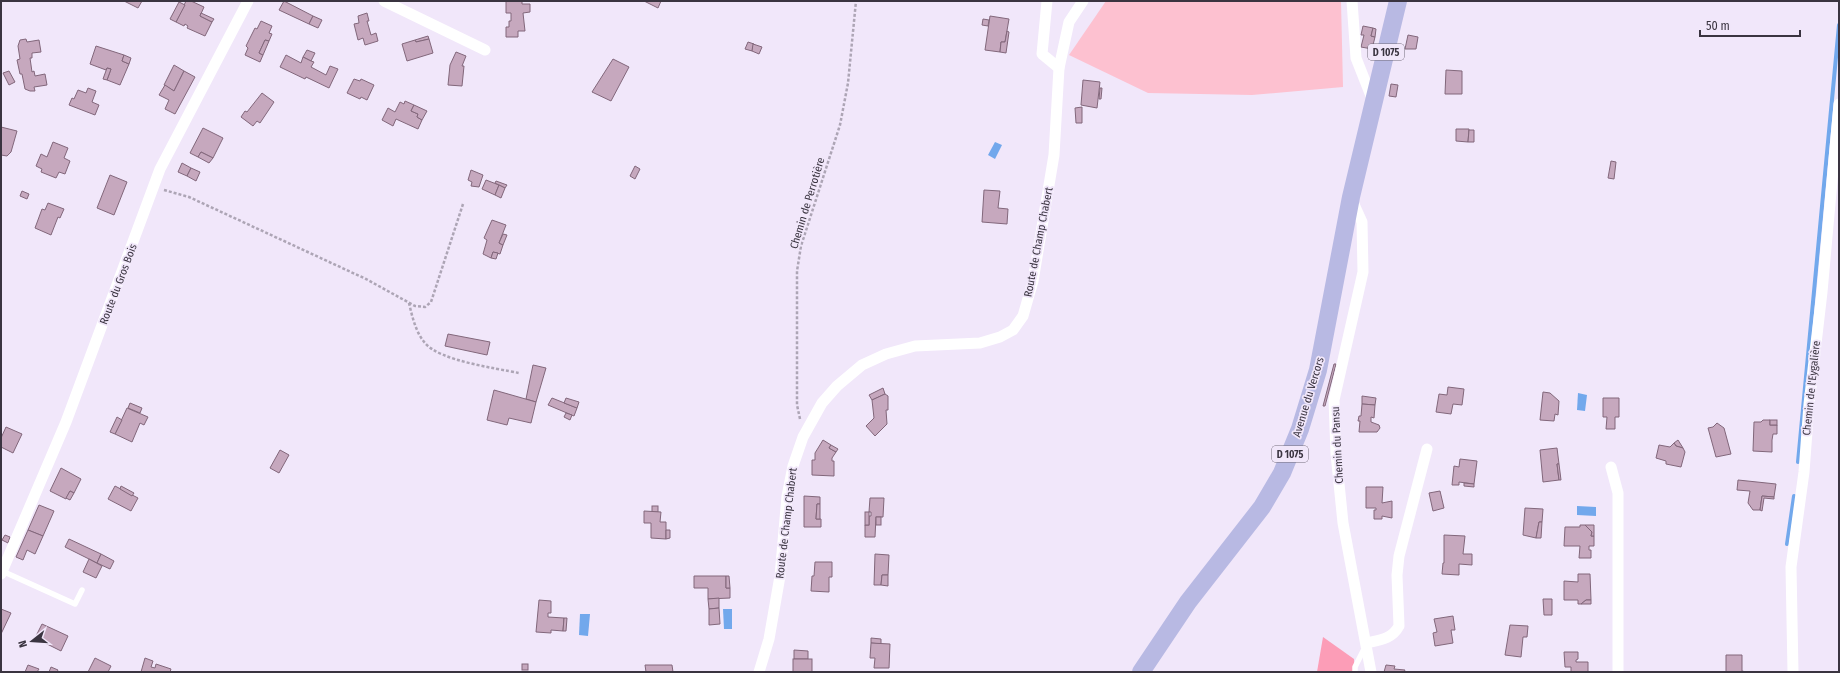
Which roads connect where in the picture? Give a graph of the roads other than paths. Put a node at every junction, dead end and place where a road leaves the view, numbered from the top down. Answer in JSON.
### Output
{"nodes":[{"id":1,"x":248,"y":1,"type":"edge"},
{"id":2,"x":384,"y":1,"type":"edge"},
{"id":3,"x":1047,"y":1,"type":"edge"},
{"id":4,"x":1083,"y":1,"type":"edge"},
{"id":5,"x":1352,"y":1,"type":"edge"},
{"id":6,"x":1398,"y":1,"type":"edge"},
{"id":7,"x":485,"y":50,"type":"dead end"},
{"id":8,"x":1059,"y":68,"type":"junction"},
{"id":9,"x":1374,"y":104,"type":"junction"},
{"id":10,"x":1839,"y":104,"type":"edge"},
{"id":11,"x":1351,"y":197,"type":"junction"},
{"id":12,"x":1427,"y":449,"type":"dead end"},
{"id":13,"x":1611,"y":467,"type":"dead end"},
{"id":14,"x":2,"y":572,"type":"edge"},
{"id":15,"x":82,"y":590,"type":"dead end"},
{"id":16,"x":1367,"y":643,"type":"junction"},
{"id":17,"x":758,"y":672,"type":"edge"},
{"id":18,"x":1140,"y":672,"type":"edge"},
{"id":19,"x":1355,"y":672,"type":"edge"},
{"id":20,"x":1371,"y":672,"type":"edge"},
{"id":21,"x":1618,"y":672,"type":"edge"},
{"id":22,"x":1793,"y":672,"type":"edge"}],
"edges":[{"from":1,"to":14,"type":"street","name":"Route du Gros Bois"},
{"from":2,"to":7,"type":"street"},
{"from":3,"to":8,"type":"street"},
{"from":4,"to":8,"type":"street","name":"Route de Champ Chabert"},
{"from":5,"to":9,"type":"street"},
{"from":6,"to":9,"type":"main road","number":"D 1075"},
{"from":8,"to":17,"type":"street","name":"Route de Champ Chabert"},
{"from":9,"to":11,"type":"main road","name":"Avenue du Vercors","number":"D 1075"},
{"from":10,"to":22,"type":"street","name":"Chemin de l'Eygalière"},
{"from":11,"to":16,"type":"street","name":"Chemin du Pansu"},
{"from":11,"to":18,"type":"main road","name":"Avenue du Vercors","number":"D 1075"},
{"from":12,"to":16,"type":"street"},
{"from":13,"to":21,"type":"street"},
{"from":14,"to":15,"type":"lane"},
{"from":16,"to":19,"type":"lane"},
{"from":16,"to":20,"type":"street","name":"Chemin du Pansu"}]}
